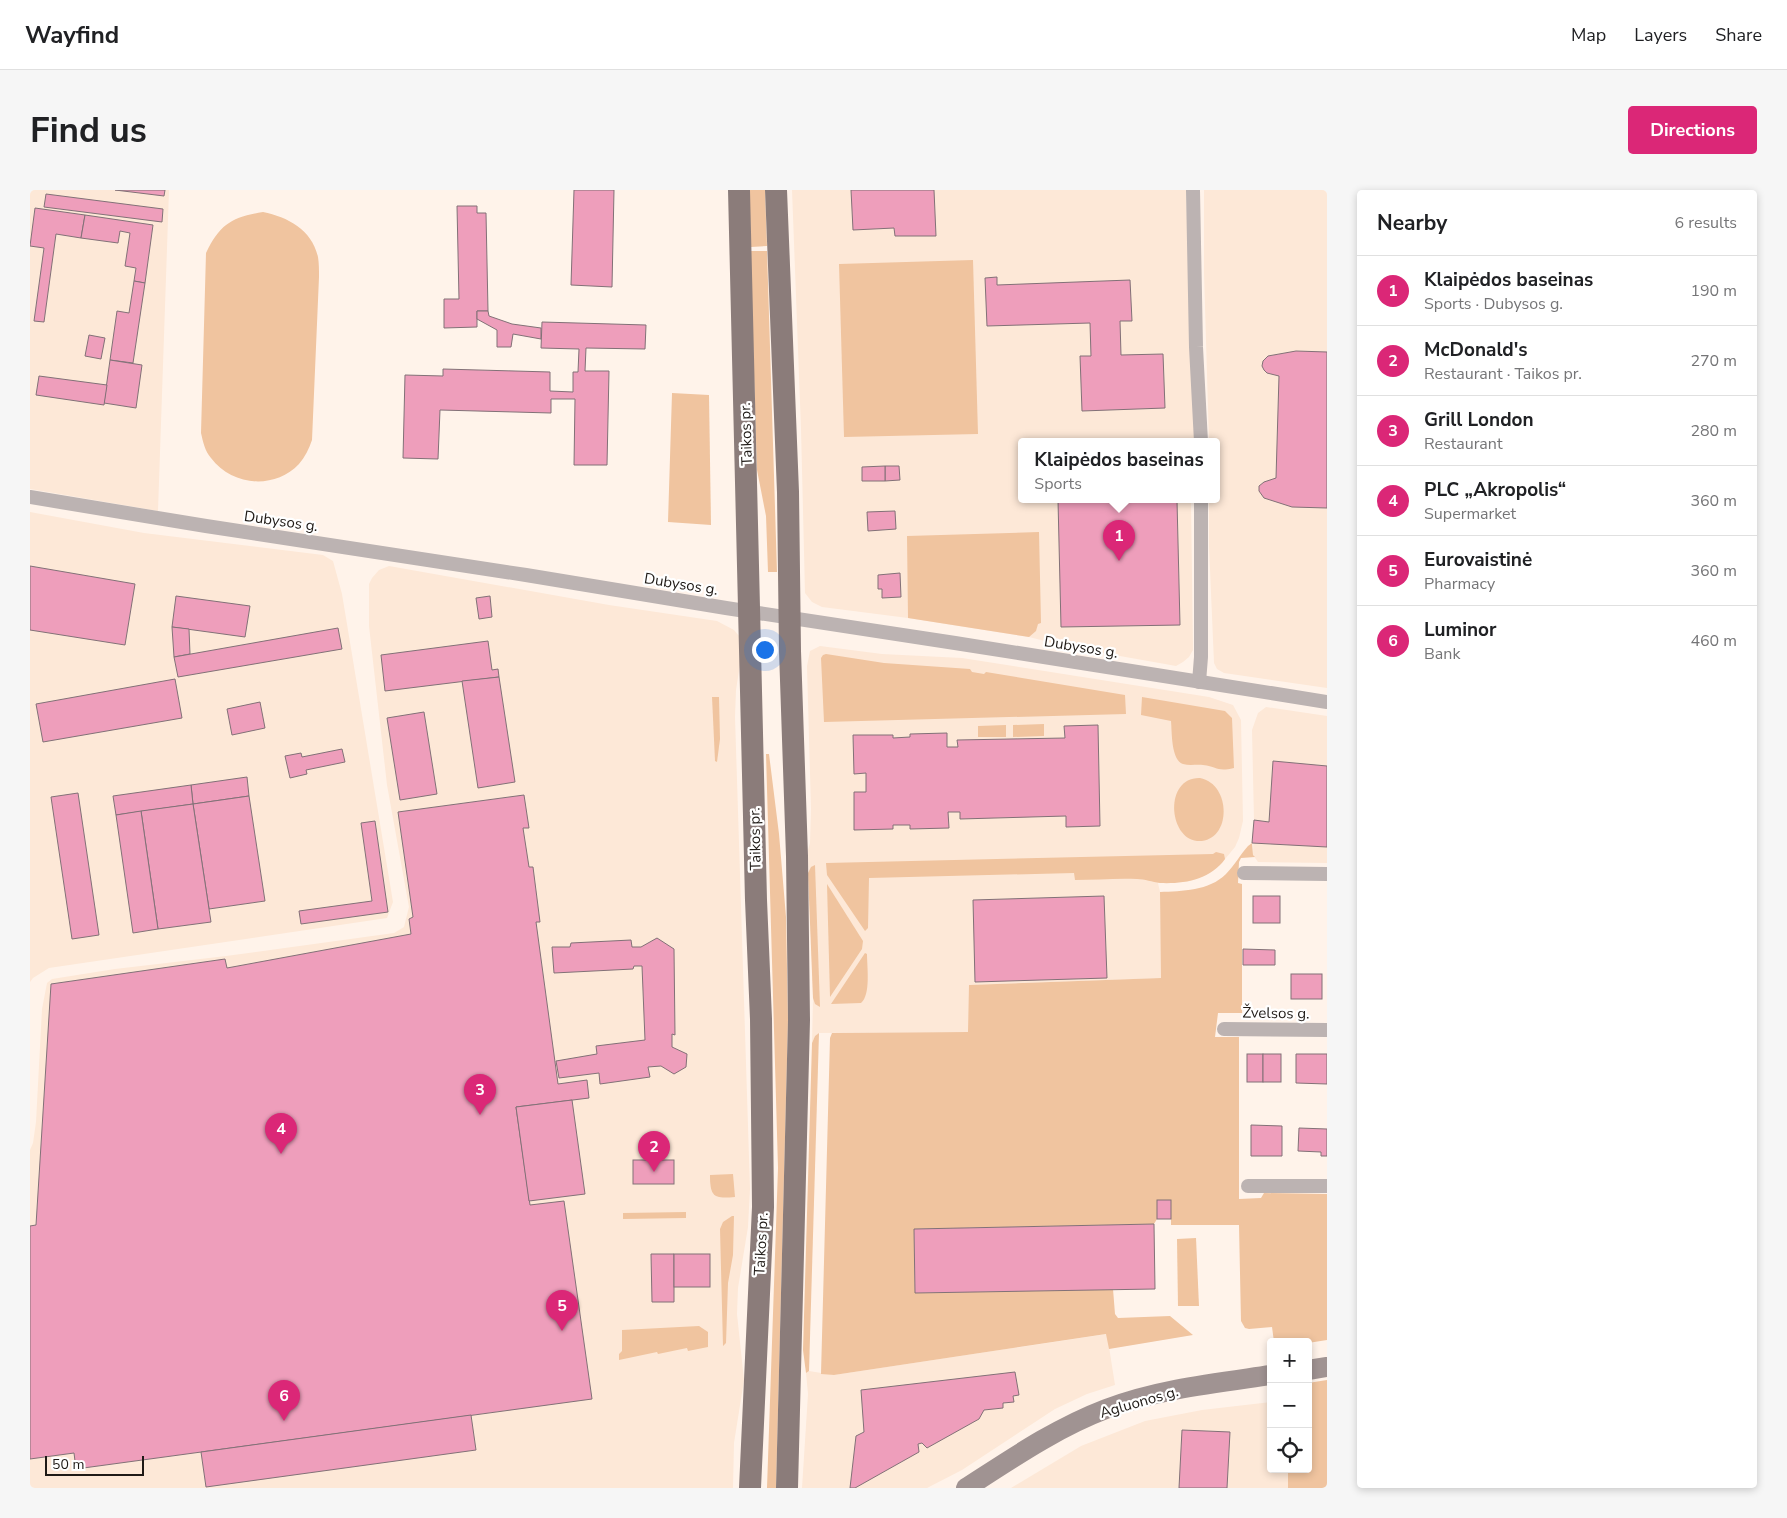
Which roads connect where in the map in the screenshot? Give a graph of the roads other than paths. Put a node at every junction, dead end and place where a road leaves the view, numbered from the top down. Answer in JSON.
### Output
{"nodes":[{"id":1,"x":739,"y":190,"type":"edge"},
{"id":2,"x":776,"y":190,"type":"edge"},
{"id":3,"x":1192,"y":190,"type":"edge"},
{"id":4,"x":1201,"y":438,"type":"edge"},
{"id":5,"x":30,"y":497,"type":"edge"},
{"id":6,"x":1201,"y":503,"type":"edge"},
{"id":7,"x":750,"y":612,"type":"junction"},
{"id":8,"x":790,"y":617,"type":"junction"},
{"id":9,"x":1199,"y":682,"type":"junction"},
{"id":10,"x":1327,"y":702,"type":"edge"},
{"id":11,"x":1244,"y":873,"type":"dead end"},
{"id":12,"x":1327,"y":874,"type":"edge"},
{"id":13,"x":1224,"y":1028,"type":"dead end"},
{"id":14,"x":1327,"y":1030,"type":"edge"},
{"id":15,"x":1248,"y":1186,"type":"dead end"},
{"id":16,"x":1327,"y":1186,"type":"edge"},
{"id":17,"x":1327,"y":1367,"type":"edge"},
{"id":18,"x":1312,"y":1369,"type":"edge"},
{"id":19,"x":1267,"y":1377,"type":"edge"},
{"id":20,"x":750,"y":1488,"type":"edge"},
{"id":21,"x":787,"y":1488,"type":"edge"},
{"id":22,"x":966,"y":1488,"type":"edge"}],
"edges":[{"from":1,"to":7,"type":"main road","name":"Taikos pr."},
{"from":2,"to":8,"type":"main road"},
{"from":3,"to":4,"type":"street"},
{"from":5,"to":7,"type":"street","name":"Dubysos g."},
{"from":6,"to":9,"type":"street"},
{"from":7,"to":8,"type":"street","name":"Dubysos g."},
{"from":7,"to":20,"type":"main road","name":"Taikos pr."},
{"from":8,"to":9,"type":"street","name":"Dubysos g."},
{"from":8,"to":21,"type":"main road"},
{"from":9,"to":10,"type":"street","name":"Dubysos g."},
{"from":11,"to":12,"type":"street"},
{"from":13,"to":14,"type":"street","name":"Žvelsos g."},
{"from":15,"to":16,"type":"street"},
{"from":17,"to":18,"type":"main road"},
{"from":19,"to":22,"type":"main road","name":"Agluonos g."}]}
